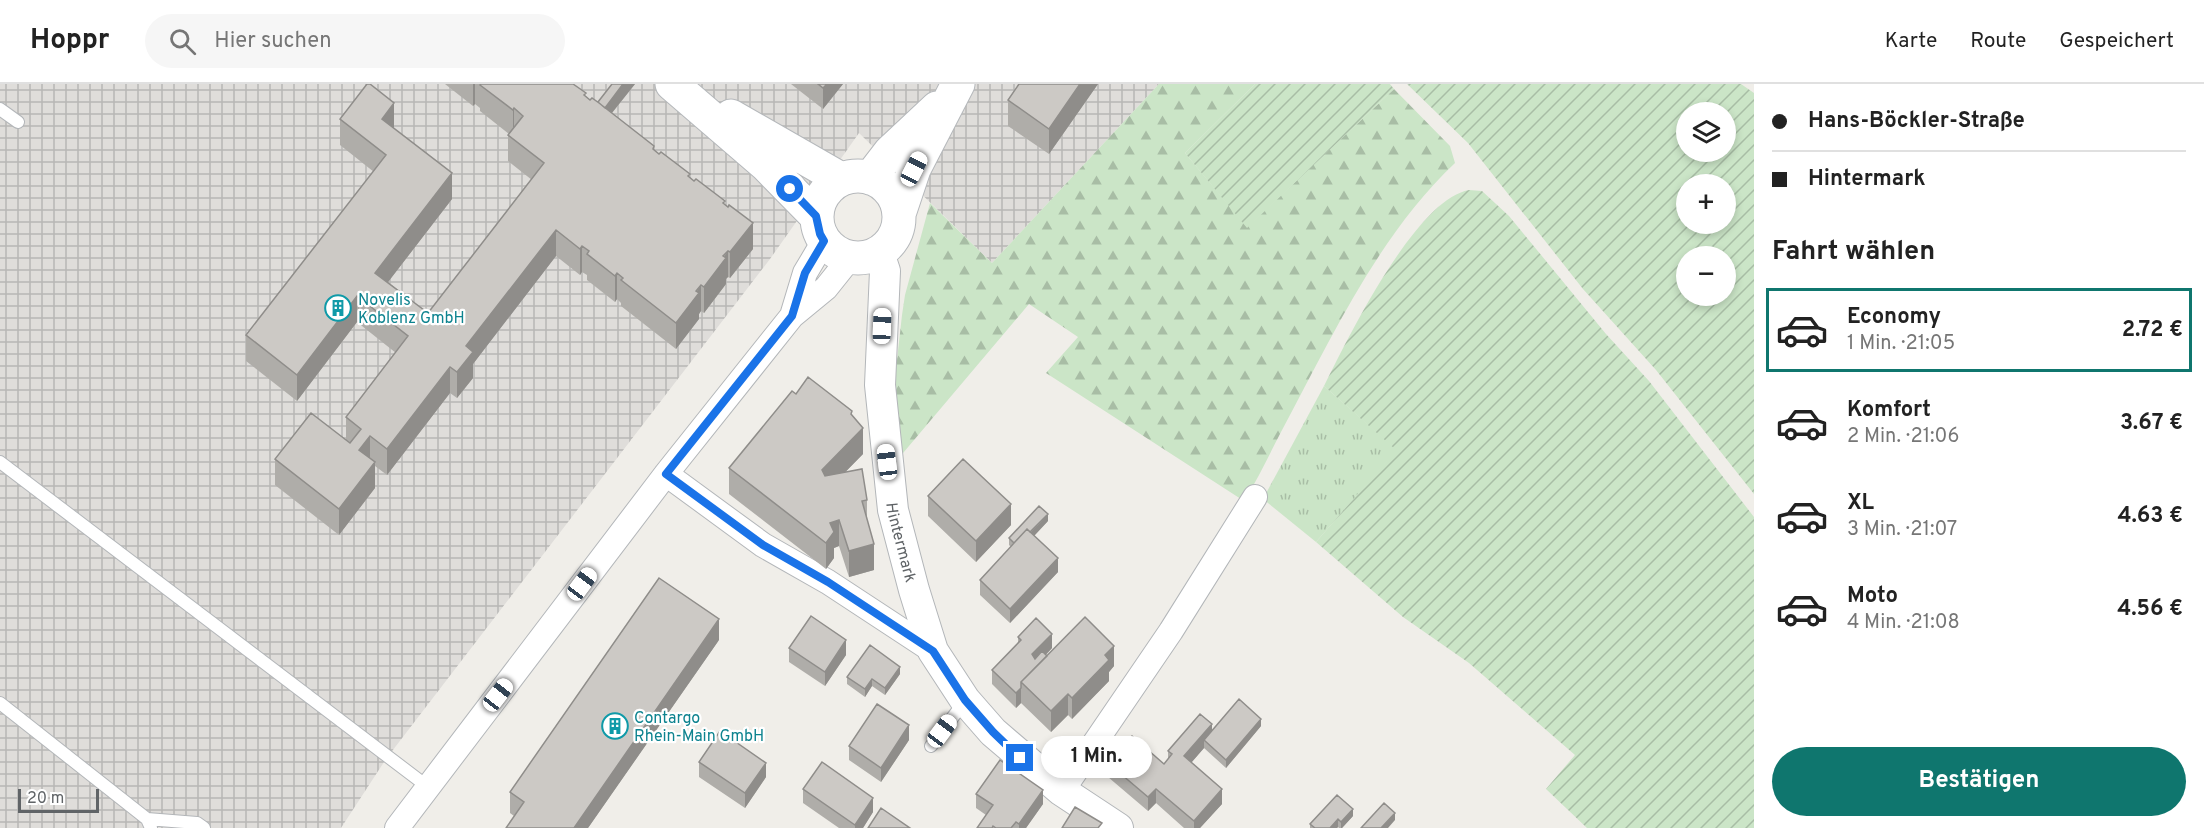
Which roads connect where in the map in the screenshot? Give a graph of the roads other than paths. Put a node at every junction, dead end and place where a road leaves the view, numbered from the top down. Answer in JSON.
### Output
{"nodes":[{"id":1,"x":674,"y":84,"type":"edge"},
{"id":2,"x":955,"y":89,"type":"edge"},
{"id":3,"x":0,"y":109,"type":"edge"},
{"id":4,"x":18,"y":123,"type":"dead end"},
{"id":5,"x":855,"y":179,"type":"junction"},
{"id":6,"x":899,"y":214,"type":"junction"},
{"id":7,"x":842,"y":242,"type":"junction"},
{"id":8,"x":0,"y":462,"type":"edge"},
{"id":9,"x":666,"y":474,"type":"junction"},
{"id":10,"x":1255,"y":496,"type":"dead end"},
{"id":11,"x":933,"y":651,"type":"junction"},
{"id":12,"x":965,"y":700,"type":"junction"},
{"id":13,"x":0,"y":703,"type":"edge"},
{"id":14,"x":931,"y":746,"type":"dead end"},
{"id":15,"x":428,"y":787,"type":"junction"},
{"id":16,"x":1062,"y":791,"type":"junction"},
{"id":17,"x":149,"y":824,"type":"edge"},
{"id":18,"x":204,"y":828,"type":"edge"},
{"id":19,"x":397,"y":828,"type":"edge"},
{"id":20,"x":1118,"y":828,"type":"edge"}],
"edges":[{"from":1,"to":5,"type":"main road"},
{"from":1,"to":7,"type":"main road"},
{"from":2,"to":5,"type":"main road"},
{"from":2,"to":6,"type":"main road"},
{"from":3,"to":4,"type":"lane"},
{"from":5,"to":6,"type":"main road"},
{"from":5,"to":7,"type":"main road"},
{"from":6,"to":7,"type":"main road"},
{"from":7,"to":9,"type":"street"},
{"from":7,"to":11,"type":"street","name":"Hintermark"},
{"from":8,"to":15,"type":"lane"},
{"from":9,"to":11,"type":"street","name":"Hintermark"},
{"from":9,"to":15,"type":"street"},
{"from":10,"to":16,"type":"street"},
{"from":11,"to":12,"type":"street","name":"Hintermark"},
{"from":12,"to":14,"type":"lane"},
{"from":12,"to":16,"type":"street","name":"Hintermark"},
{"from":13,"to":17,"type":"lane"},
{"from":15,"to":19,"type":"street"},
{"from":16,"to":20,"type":"street","name":"Hintermark"},
{"from":17,"to":18,"type":"lane"}]}
